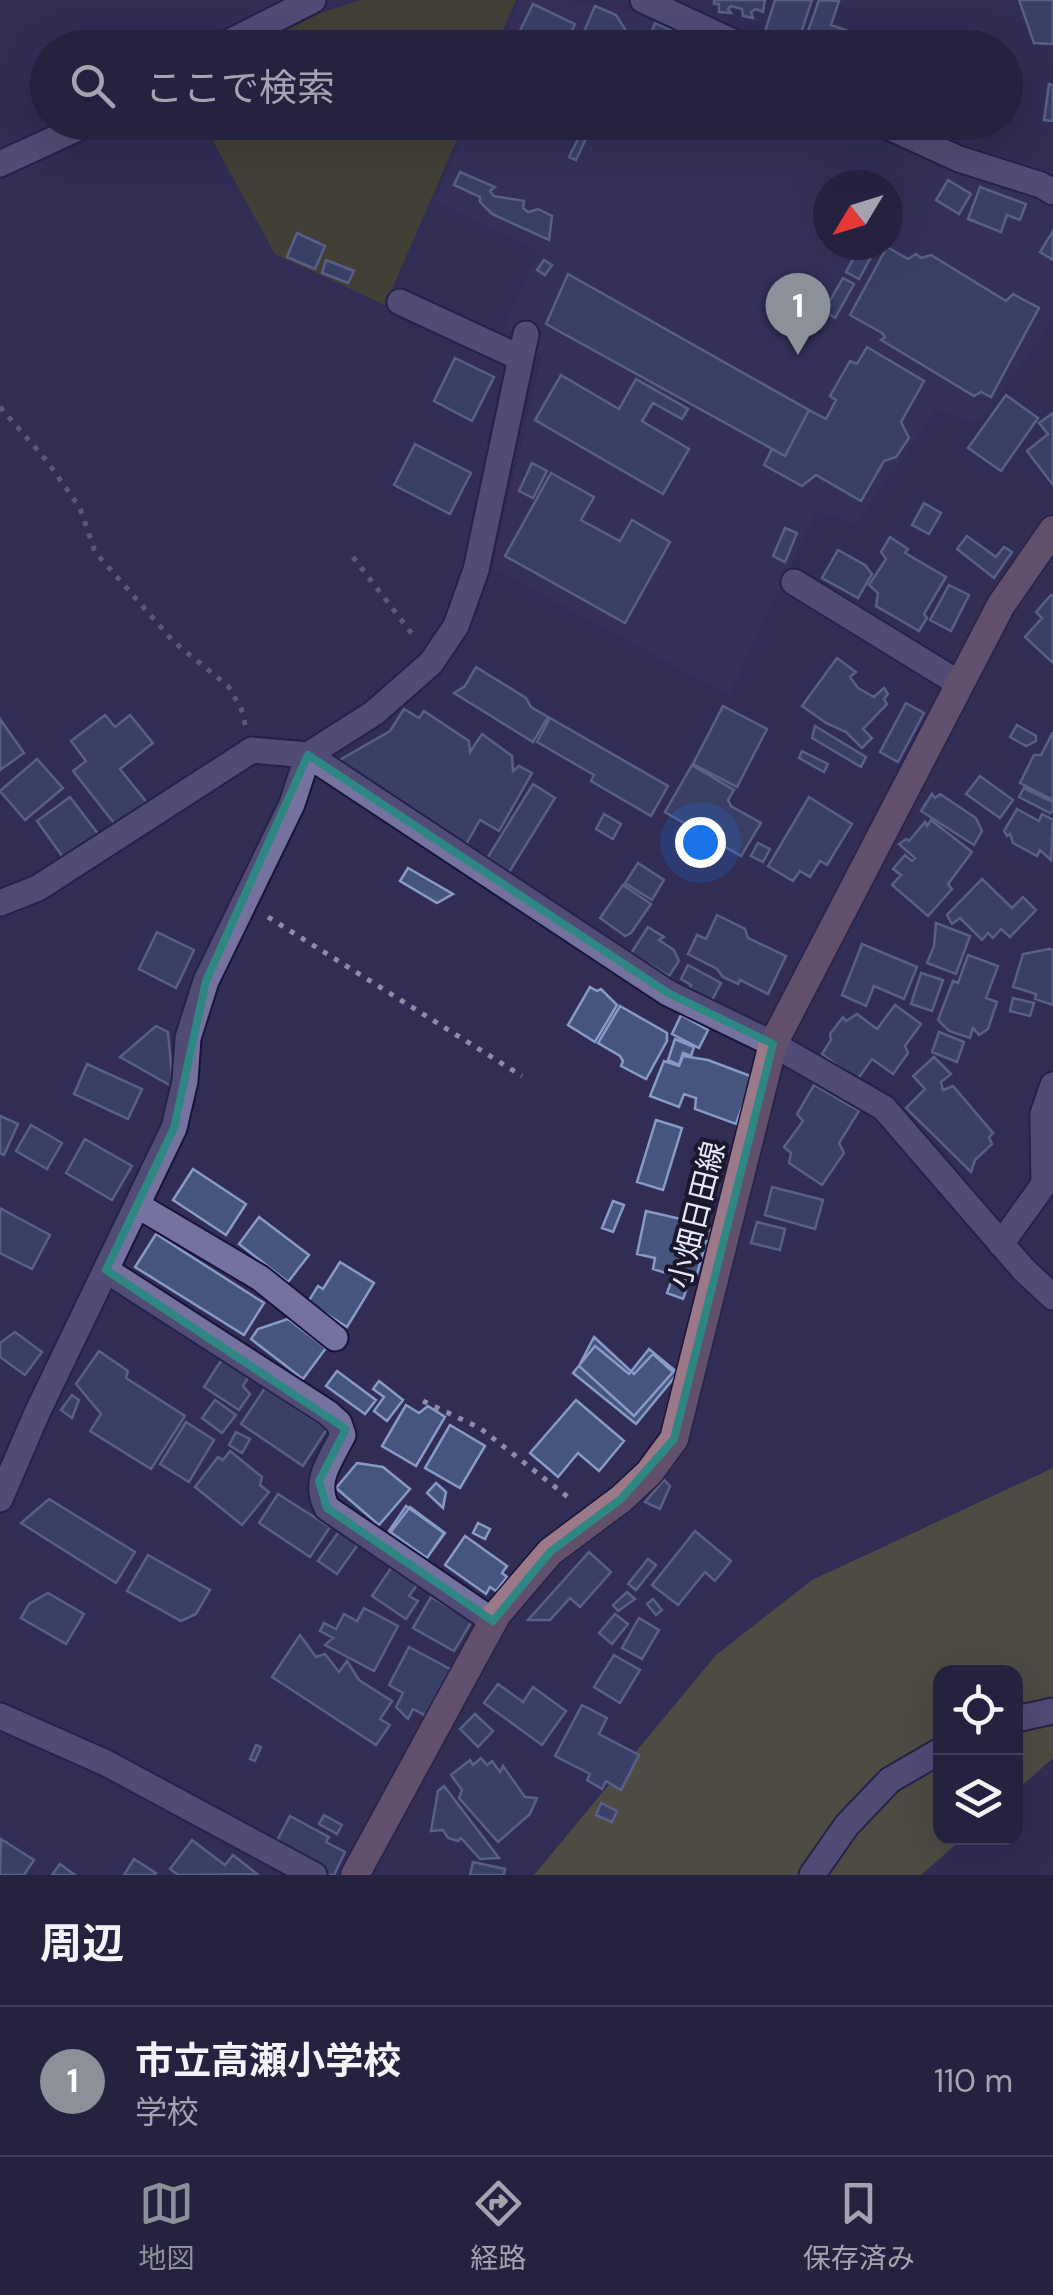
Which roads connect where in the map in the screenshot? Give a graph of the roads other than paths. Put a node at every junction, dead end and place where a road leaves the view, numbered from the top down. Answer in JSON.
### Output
{"nodes":[{"id":1,"x":313,"y":0,"type":"edge"},
{"id":2,"x":643,"y":0,"type":"edge"},
{"id":3,"x":254,"y":30,"type":"edge"},
{"id":4,"x":707,"y":30,"type":"edge"},
{"id":5,"x":53,"y":140,"type":"edge"},
{"id":6,"x":917,"y":140,"type":"edge"},
{"id":7,"x":0,"y":164,"type":"edge"},
{"id":8,"x":1053,"y":192,"type":"edge"},
{"id":9,"x":400,"y":302,"type":"dead end"},
{"id":10,"x":1053,"y":530,"type":"edge"},
{"id":11,"x":794,"y":582,"type":"dead end"},
{"id":12,"x":960,"y":684,"type":"junction"},
{"id":13,"x":308,"y":756,"type":"junction"},
{"id":14,"x":0,"y":904,"type":"edge"},
{"id":15,"x":773,"y":1044,"type":"junction"},
{"id":16,"x":1053,"y":1085,"type":"edge"},
{"id":17,"x":137,"y":1204,"type":"junction"},
{"id":18,"x":1001,"y":1244,"type":"junction"},
{"id":19,"x":106,"y":1270,"type":"junction"},
{"id":20,"x":1053,"y":1297,"type":"edge"},
{"id":21,"x":336,"y":1338,"type":"dead end"},
{"id":22,"x":0,"y":1499,"type":"edge"},
{"id":23,"x":492,"y":1622,"type":"junction"},
{"id":24,"x":1053,"y":1710,"type":"edge"},
{"id":25,"x":0,"y":1716,"type":"edge"},
{"id":26,"x":1023,"y":1717,"type":"edge"},
{"id":27,"x":933,"y":1755,"type":"edge"},
{"id":28,"x":314,"y":1875,"type":"edge"},
{"id":29,"x":355,"y":1875,"type":"edge"},
{"id":30,"x":812,"y":1875,"type":"edge"}],
"edges":[{"from":1,"to":3,"type":"street"},
{"from":2,"to":4,"type":"street"},
{"from":5,"to":7,"type":"street"},
{"from":6,"to":8,"type":"street"},
{"from":9,"to":13,"type":"street"},
{"from":10,"to":12,"type":"main road","name":"小畑日田線"},
{"from":11,"to":12,"type":"street"},
{"from":12,"to":15,"type":"main road","name":"小畑日田線"},
{"from":13,"to":14,"type":"street"},
{"from":13,"to":15,"type":"street"},
{"from":13,"to":17,"type":"street"},
{"from":15,"to":18,"type":"street"},
{"from":15,"to":23,"type":"main road","name":"小畑日田線"},
{"from":16,"to":18,"type":"street"},
{"from":17,"to":19,"type":"street"},
{"from":17,"to":21,"type":"street"},
{"from":18,"to":20,"type":"street"},
{"from":19,"to":22,"type":"street"},
{"from":19,"to":23,"type":"street"},
{"from":23,"to":29,"type":"main road","name":"小畑日田線"},
{"from":24,"to":26,"type":"street"},
{"from":25,"to":28,"type":"street"},
{"from":27,"to":30,"type":"street"}]}
